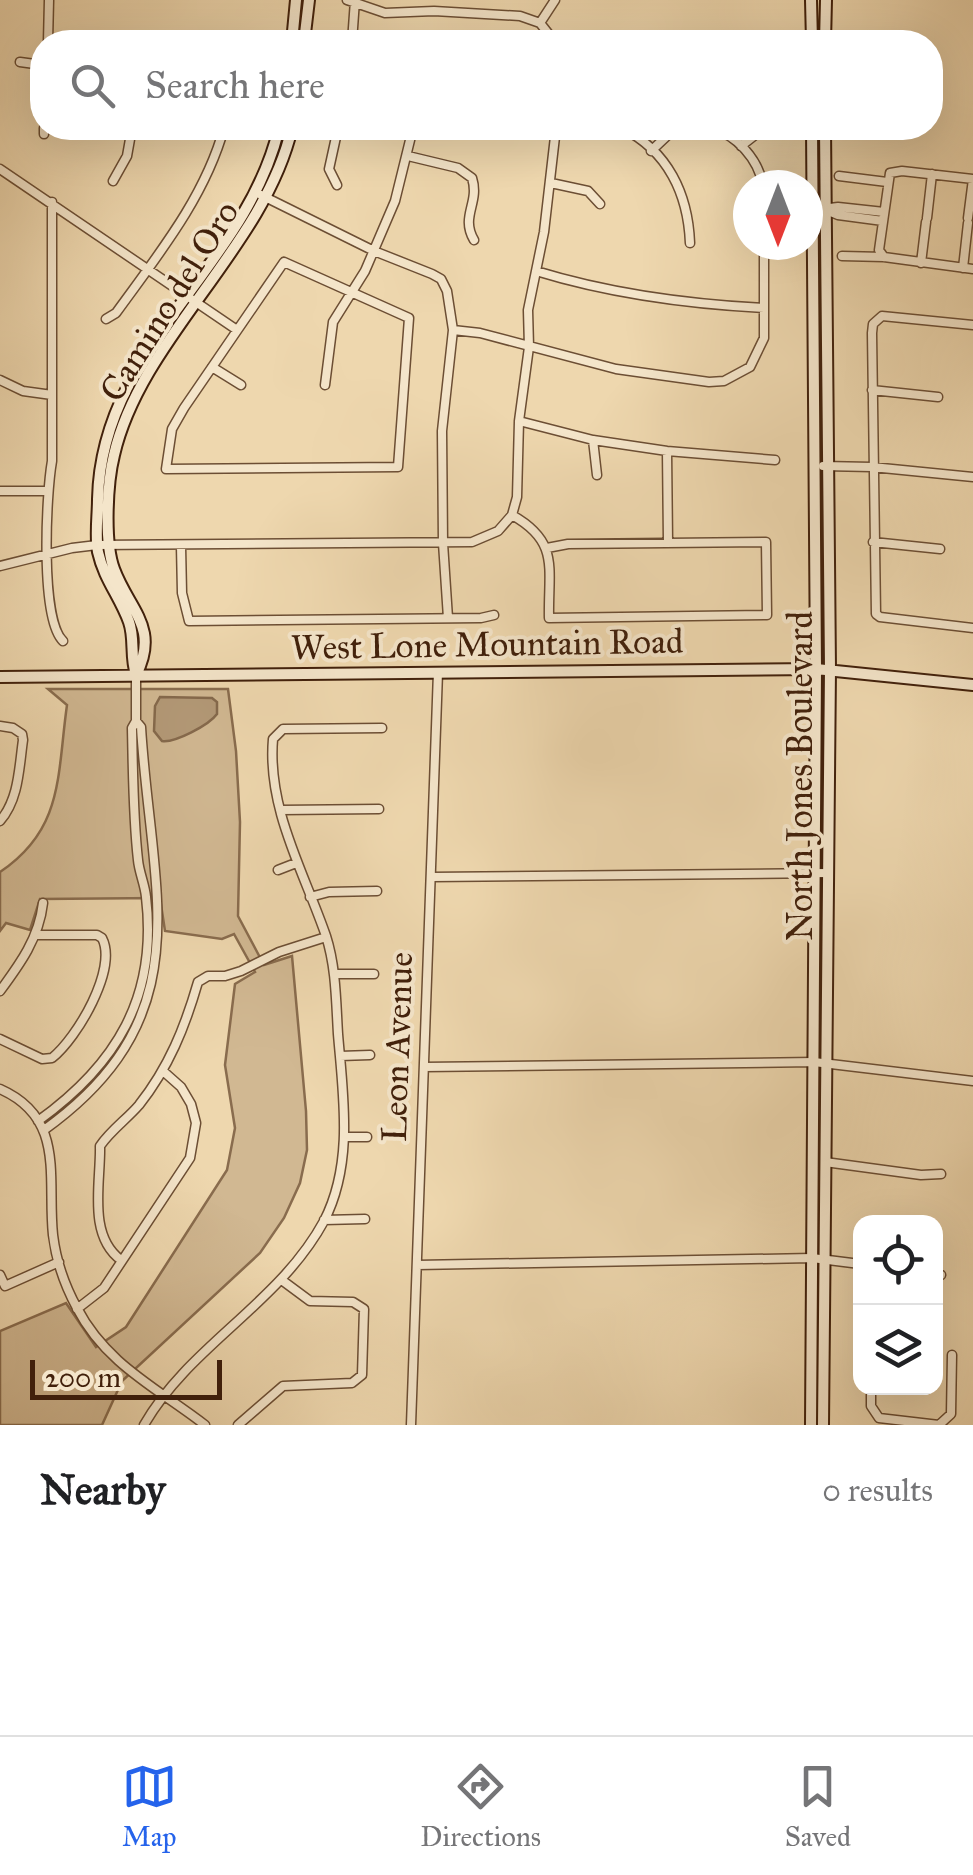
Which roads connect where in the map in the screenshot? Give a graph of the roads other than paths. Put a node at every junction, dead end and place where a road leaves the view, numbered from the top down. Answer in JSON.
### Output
{"nodes":[{"id":1,"x":49,"y":0,"type":"edge"},
{"id":2,"x":296,"y":0,"type":"edge"},
{"id":3,"x":309,"y":0,"type":"edge"},
{"id":4,"x":555,"y":0,"type":"edge"},
{"id":5,"x":811,"y":0,"type":"edge"},
{"id":6,"x":826,"y":0,"type":"edge"},
{"id":7,"x":352,"y":1,"type":"edge"},
{"id":8,"x":434,"y":5,"type":"edge"},
{"id":9,"x":540,"y":23,"type":"junction"},
{"id":10,"x":48,"y":30,"type":"edge"},
{"id":11,"x":293,"y":30,"type":"edge"},
{"id":12,"x":305,"y":30,"type":"edge"},
{"id":13,"x":352,"y":30,"type":"edge"},
{"id":14,"x":546,"y":30,"type":"edge"},
{"id":15,"x":812,"y":30,"type":"edge"},
{"id":16,"x":825,"y":30,"type":"edge"},
{"id":17,"x":20,"y":62,"type":"dead end"},
{"id":18,"x":30,"y":63,"type":"edge"},
{"id":19,"x":130,"y":140,"type":"edge"},
{"id":20,"x":220,"y":140,"type":"edge"},
{"id":21,"x":276,"y":140,"type":"edge"},
{"id":22,"x":289,"y":140,"type":"edge"},
{"id":23,"x":335,"y":140,"type":"edge"},
{"id":24,"x":411,"y":140,"type":"edge"},
{"id":25,"x":555,"y":140,"type":"edge"},
{"id":26,"x":637,"y":140,"type":"edge"},
{"id":27,"x":662,"y":140,"type":"edge"},
{"id":28,"x":734,"y":140,"type":"edge"},
{"id":29,"x":749,"y":140,"type":"edge"},
{"id":30,"x":813,"y":140,"type":"edge"},
{"id":31,"x":824,"y":140,"type":"edge"},
{"id":32,"x":741,"y":146,"type":"junction"},
{"id":33,"x":651,"y":151,"type":"junction"},
{"id":34,"x":408,"y":156,"type":"junction"},
{"id":35,"x":0,"y":168,"type":"edge"},
{"id":36,"x":758,"y":170,"type":"edge"},
{"id":37,"x":816,"y":170,"type":"edge"},
{"id":38,"x":822,"y":170,"type":"edge"},
{"id":39,"x":932,"y":174,"type":"junction"},
{"id":40,"x":839,"y":176,"type":"dead end"},
{"id":41,"x":973,"y":179,"type":"edge"},
{"id":42,"x":112,"y":182,"type":"dead end"},
{"id":43,"x":887,"y":182,"type":"junction"},
{"id":44,"x":551,"y":183,"type":"junction"},
{"id":45,"x":337,"y":185,"type":"dead end"},
{"id":46,"x":261,"y":195,"type":"junction"},
{"id":47,"x":52,"y":202,"type":"junction"},
{"id":48,"x":600,"y":204,"type":"dead end"},
{"id":49,"x":823,"y":211,"type":"edge"},
{"id":50,"x":883,"y":216,"type":"junction"},
{"id":51,"x":474,"y":240,"type":"dead end"},
{"id":52,"x":690,"y":243,"type":"dead end"},
{"id":53,"x":374,"y":251,"type":"junction"},
{"id":54,"x":842,"y":256,"type":"dead end"},
{"id":55,"x":884,"y":257,"type":"junction"},
{"id":56,"x":764,"y":260,"type":"edge"},
{"id":57,"x":818,"y":260,"type":"edge"},
{"id":58,"x":821,"y":260,"type":"edge"},
{"id":59,"x":922,"y":263,"type":"junction"},
{"id":60,"x":148,"y":268,"type":"junction"},
{"id":61,"x":962,"y":268,"type":"junction"},
{"id":62,"x":973,"y":269,"type":"edge"},
{"id":63,"x":536,"y":272,"type":"junction"},
{"id":64,"x":351,"y":292,"type":"junction"},
{"id":65,"x":192,"y":299,"type":"junction"},
{"id":66,"x":764,"y":308,"type":"junction"},
{"id":67,"x":106,"y":319,"type":"dead end"},
{"id":68,"x":973,"y":325,"type":"edge"},
{"id":69,"x":237,"y":330,"type":"junction"},
{"id":70,"x":454,"y":330,"type":"junction"},
{"id":71,"x":529,"y":347,"type":"junction"},
{"id":72,"x":212,"y":367,"type":"junction"},
{"id":73,"x":0,"y":380,"type":"edge"},
{"id":74,"x":240,"y":385,"type":"dead end"},
{"id":75,"x":325,"y":385,"type":"dead end"},
{"id":76,"x":872,"y":390,"type":"junction"},
{"id":77,"x":52,"y":394,"type":"junction"},
{"id":78,"x":938,"y":397,"type":"dead end"},
{"id":79,"x":519,"y":421,"type":"junction"},
{"id":80,"x":593,"y":440,"type":"junction"},
{"id":81,"x":667,"y":451,"type":"junction"},
{"id":82,"x":776,"y":460,"type":"dead end"},
{"id":83,"x":815,"y":466,"type":"junction"},
{"id":84,"x":828,"y":466,"type":"junction"},
{"id":85,"x":872,"y":466,"type":"junction"},
{"id":86,"x":597,"y":476,"type":"dead end"},
{"id":87,"x":973,"y":477,"type":"edge"},
{"id":88,"x":47,"y":490,"type":"junction"},
{"id":89,"x":0,"y":491,"type":"edge"},
{"id":90,"x":512,"y":514,"type":"junction"},
{"id":91,"x":668,"y":542,"type":"junction"},
{"id":92,"x":873,"y":542,"type":"junction"},
{"id":93,"x":443,"y":543,"type":"junction"},
{"id":94,"x":97,"y":545,"type":"junction"},
{"id":95,"x":110,"y":546,"type":"junction"},
{"id":96,"x":181,"y":546,"type":"junction"},
{"id":97,"x":547,"y":548,"type":"junction"},
{"id":98,"x":940,"y":549,"type":"dead end"},
{"id":99,"x":46,"y":556,"type":"junction"},
{"id":100,"x":0,"y":566,"type":"edge"},
{"id":101,"x":494,"y":616,"type":"dead end"},
{"id":102,"x":448,"y":618,"type":"junction"},
{"id":103,"x":973,"y":628,"type":"edge"},
{"id":104,"x":63,"y":641,"type":"dead end"},
{"id":105,"x":816,"y":669,"type":"junction"},
{"id":106,"x":830,"y":669,"type":"junction"},
{"id":107,"x":438,"y":672,"type":"junction"},
{"id":108,"x":136,"y":675,"type":"junction"},
{"id":109,"x":0,"y":678,"type":"edge"},
{"id":110,"x":973,"y":684,"type":"edge"},
{"id":111,"x":136,"y":722,"type":"junction"},
{"id":112,"x":0,"y":726,"type":"edge"},
{"id":113,"x":382,"y":728,"type":"dead end"},
{"id":114,"x":281,"y":810,"type":"junction"},
{"id":115,"x":380,"y":810,"type":"dead end"},
{"id":116,"x":0,"y":821,"type":"edge"},
{"id":117,"x":296,"y":863,"type":"junction"},
{"id":118,"x":278,"y":870,"type":"dead end"},
{"id":119,"x":822,"y":873,"type":"junction"},
{"id":120,"x":431,"y":877,"type":"junction"},
{"id":121,"x":376,"y":891,"type":"dead end"},
{"id":122,"x":310,"y":898,"type":"junction"},
{"id":123,"x":43,"y":903,"type":"dead end"},
{"id":124,"x":36,"y":935,"type":"junction"},
{"id":125,"x":326,"y":937,"type":"junction"},
{"id":126,"x":334,"y":974,"type":"junction"},
{"id":127,"x":374,"y":974,"type":"dead end"},
{"id":128,"x":0,"y":992,"type":"edge"},
{"id":129,"x":0,"y":1040,"type":"edge"},
{"id":130,"x":370,"y":1055,"type":"dead end"},
{"id":131,"x":340,"y":1056,"type":"junction"},
{"id":132,"x":820,"y":1062,"type":"junction"},
{"id":133,"x":424,"y":1066,"type":"junction"},
{"id":134,"x":162,"y":1071,"type":"junction"},
{"id":135,"x":973,"y":1081,"type":"edge"},
{"id":136,"x":0,"y":1088,"type":"edge"},
{"id":137,"x":41,"y":1126,"type":"junction"},
{"id":138,"x":344,"y":1137,"type":"junction"},
{"id":139,"x":368,"y":1137,"type":"dead end"},
{"id":140,"x":825,"y":1162,"type":"junction"},
{"id":141,"x":941,"y":1174,"type":"dead end"},
{"id":142,"x":366,"y":1219,"type":"dead end"},
{"id":143,"x":324,"y":1220,"type":"junction"},
{"id":144,"x":818,"y":1258,"type":"junction"},
{"id":145,"x":122,"y":1260,"type":"junction"},
{"id":146,"x":59,"y":1262,"type":"junction"},
{"id":147,"x":853,"y":1263,"type":"edge"},
{"id":148,"x":417,"y":1266,"type":"junction"},
{"id":149,"x":0,"y":1275,"type":"edge"},
{"id":150,"x":283,"y":1280,"type":"junction"},
{"id":151,"x":77,"y":1309,"type":"junction"},
{"id":152,"x":952,"y":1355,"type":"dead end"},
{"id":153,"x":162,"y":1395,"type":"junction"},
{"id":154,"x":872,"y":1395,"type":"edge"},
{"id":155,"x":917,"y":1424,"type":"edge"},
{"id":156,"x":144,"y":1425,"type":"edge"},
{"id":157,"x":205,"y":1425,"type":"edge"},
{"id":158,"x":238,"y":1425,"type":"edge"},
{"id":159,"x":411,"y":1425,"type":"edge"},
{"id":160,"x":811,"y":1425,"type":"edge"},
{"id":161,"x":824,"y":1425,"type":"edge"}],
"edges":[{"from":1,"to":10,"type":"street"},
{"from":2,"to":11,"type":"main road"},
{"from":3,"to":12,"type":"main road"},
{"from":4,"to":9,"type":"street"},
{"from":5,"to":15,"type":"main road"},
{"from":6,"to":16,"type":"main road"},
{"from":7,"to":8,"type":"street"},
{"from":7,"to":13,"type":"street"},
{"from":8,"to":9,"type":"street"},
{"from":9,"to":14,"type":"street"},
{"from":17,"to":18,"type":"street"},
{"from":19,"to":42,"type":"street"},
{"from":20,"to":60,"type":"street"},
{"from":21,"to":46,"type":"main road","name":"Camino del Oro"},
{"from":22,"to":46,"type":"main road","name":"Camino del Oro"},
{"from":23,"to":45,"type":"street"},
{"from":24,"to":34,"type":"street"},
{"from":25,"to":44,"type":"street"},
{"from":26,"to":33,"type":"street"},
{"from":27,"to":33,"type":"street"},
{"from":28,"to":32,"type":"street"},
{"from":29,"to":32,"type":"street"},
{"from":30,"to":37,"type":"main road","name":"North Jones Boulevard"},
{"from":31,"to":38,"type":"main road","name":"North Jones Boulevard"},
{"from":32,"to":36,"type":"street"},
{"from":33,"to":52,"type":"street"},
{"from":34,"to":51,"type":"street"},
{"from":34,"to":53,"type":"street"},
{"from":35,"to":47,"type":"street"},
{"from":39,"to":41,"type":"street"},
{"from":39,"to":43,"type":"street"},
{"from":39,"to":59,"type":"street"},
{"from":40,"to":43,"type":"street"},
{"from":41,"to":61,"type":"street"},
{"from":43,"to":50,"type":"street"},
{"from":44,"to":48,"type":"street"},
{"from":44,"to":63,"type":"street"},
{"from":46,"to":53,"type":"street"},
{"from":46,"to":65,"type":"main road","name":"Camino del Oro"},
{"from":47,"to":60,"type":"street"},
{"from":47,"to":77,"type":"street"},
{"from":49,"to":50,"type":"street"},
{"from":50,"to":55,"type":"street"},
{"from":53,"to":64,"type":"street"},
{"from":53,"to":70,"type":"street"},
{"from":54,"to":55,"type":"street"},
{"from":55,"to":59,"type":"street"},
{"from":56,"to":66,"type":"street"},
{"from":57,"to":83,"type":"main road","name":"North Jones Boulevard"},
{"from":58,"to":84,"type":"main road","name":"North Jones Boulevard"},
{"from":59,"to":61,"type":"street"},
{"from":60,"to":65,"type":"street"},
{"from":60,"to":67,"type":"street"},
{"from":61,"to":62,"type":"street"},
{"from":63,"to":66,"type":"street"},
{"from":63,"to":71,"type":"street"},
{"from":64,"to":69,"type":"street"},
{"from":64,"to":72,"type":"street"},
{"from":64,"to":75,"type":"street"},
{"from":65,"to":69,"type":"street"},
{"from":65,"to":94,"type":"main road","name":"Camino del Oro"},
{"from":65,"to":95,"type":"main road","name":"Camino del Oro"},
{"from":66,"to":71,"type":"street"},
{"from":68,"to":76,"type":"street"},
{"from":69,"to":72,"type":"street"},
{"from":70,"to":71,"type":"street"},
{"from":70,"to":93,"type":"street"},
{"from":71,"to":79,"type":"street"},
{"from":72,"to":74,"type":"street"},
{"from":73,"to":77,"type":"street"},
{"from":76,"to":78,"type":"street"},
{"from":76,"to":85,"type":"street"},
{"from":77,"to":88,"type":"street"},
{"from":79,"to":80,"type":"street"},
{"from":79,"to":90,"type":"street"},
{"from":80,"to":81,"type":"street"},
{"from":80,"to":86,"type":"street"},
{"from":81,"to":82,"type":"street"},
{"from":81,"to":91,"type":"street"},
{"from":83,"to":84,"type":"street"},
{"from":83,"to":105,"type":"main road","name":"North Jones Boulevard"},
{"from":84,"to":85,"type":"street"},
{"from":84,"to":106,"type":"main road","name":"North Jones Boulevard"},
{"from":85,"to":87,"type":"street"},
{"from":85,"to":92,"type":"street"},
{"from":88,"to":89,"type":"street"},
{"from":88,"to":99,"type":"street"},
{"from":90,"to":93,"type":"street"},
{"from":90,"to":97,"type":"street"},
{"from":91,"to":97,"type":"street"},
{"from":91,"to":97,"type":"street"},
{"from":92,"to":98,"type":"street"},
{"from":92,"to":103,"type":"street"},
{"from":93,"to":96,"type":"street"},
{"from":93,"to":102,"type":"street"},
{"from":94,"to":95,"type":"street"},
{"from":94,"to":99,"type":"street"},
{"from":94,"to":108,"type":"main road","name":"Camino del Oro"},
{"from":95,"to":96,"type":"street"},
{"from":95,"to":108,"type":"main road","name":"Camino del Oro"},
{"from":96,"to":102,"type":"street"},
{"from":99,"to":100,"type":"street"},
{"from":99,"to":104,"type":"street"},
{"from":101,"to":102,"type":"street"},
{"from":105,"to":106,"type":"main road","name":"West Lone Mountain Road"},
{"from":105,"to":107,"type":"main road","name":"West Lone Mountain Road"},
{"from":105,"to":119,"type":"main road","name":"North Jones Boulevard"},
{"from":106,"to":110,"type":"main road","name":"West Lone Mountain Road"},
{"from":106,"to":119,"type":"main road","name":"North Jones Boulevard"},
{"from":107,"to":108,"type":"main road","name":"West Lone Mountain Road"},
{"from":107,"to":120,"type":"street","name":"Leon Avenue"},
{"from":108,"to":109,"type":"main road","name":"West Lone Mountain Road"},
{"from":108,"to":111,"type":"street"},
{"from":111,"to":137,"type":"street"},
{"from":111,"to":137,"type":"street"},
{"from":112,"to":116,"type":"street"},
{"from":113,"to":114,"type":"street"},
{"from":114,"to":115,"type":"street"},
{"from":114,"to":117,"type":"street"},
{"from":117,"to":118,"type":"street"},
{"from":117,"to":122,"type":"street"},
{"from":119,"to":120,"type":"street"},
{"from":119,"to":132,"type":"main road","name":"North Jones Boulevard"},
{"from":120,"to":133,"type":"street","name":"Leon Avenue"},
{"from":121,"to":122,"type":"street"},
{"from":122,"to":125,"type":"street"},
{"from":123,"to":124,"type":"street"},
{"from":124,"to":128,"type":"street"},
{"from":124,"to":129,"type":"street"},
{"from":125,"to":126,"type":"street"},
{"from":125,"to":134,"type":"street"},
{"from":126,"to":127,"type":"street"},
{"from":126,"to":131,"type":"street"},
{"from":130,"to":131,"type":"street"},
{"from":131,"to":138,"type":"street"},
{"from":132,"to":133,"type":"street"},
{"from":132,"to":135,"type":"street"},
{"from":132,"to":140,"type":"main road","name":"North Jones Boulevard"},
{"from":132,"to":144,"type":"main road","name":"North Jones Boulevard"},
{"from":133,"to":148,"type":"street","name":"Leon Avenue"},
{"from":134,"to":145,"type":"street"},
{"from":134,"to":145,"type":"street"},
{"from":136,"to":137,"type":"street"},
{"from":137,"to":146,"type":"street"},
{"from":138,"to":139,"type":"street"},
{"from":138,"to":143,"type":"street"},
{"from":140,"to":141,"type":"street"},
{"from":140,"to":144,"type":"main road","name":"North Jones Boulevard"},
{"from":142,"to":143,"type":"street"},
{"from":143,"to":150,"type":"street"},
{"from":144,"to":147,"type":"street"},
{"from":144,"to":148,"type":"street"},
{"from":144,"to":160,"type":"main road","name":"North Jones Boulevard"},
{"from":144,"to":161,"type":"main road","name":"North Jones Boulevard"},
{"from":145,"to":151,"type":"street"},
{"from":146,"to":149,"type":"street"},
{"from":146,"to":151,"type":"street"},
{"from":148,"to":159,"type":"street","name":"Leon Avenue"},
{"from":150,"to":153,"type":"street"},
{"from":150,"to":158,"type":"street"},
{"from":151,"to":153,"type":"street"},
{"from":152,"to":155,"type":"street"},
{"from":153,"to":156,"type":"street"},
{"from":153,"to":157,"type":"street"},
{"from":154,"to":155,"type":"street"}]}
